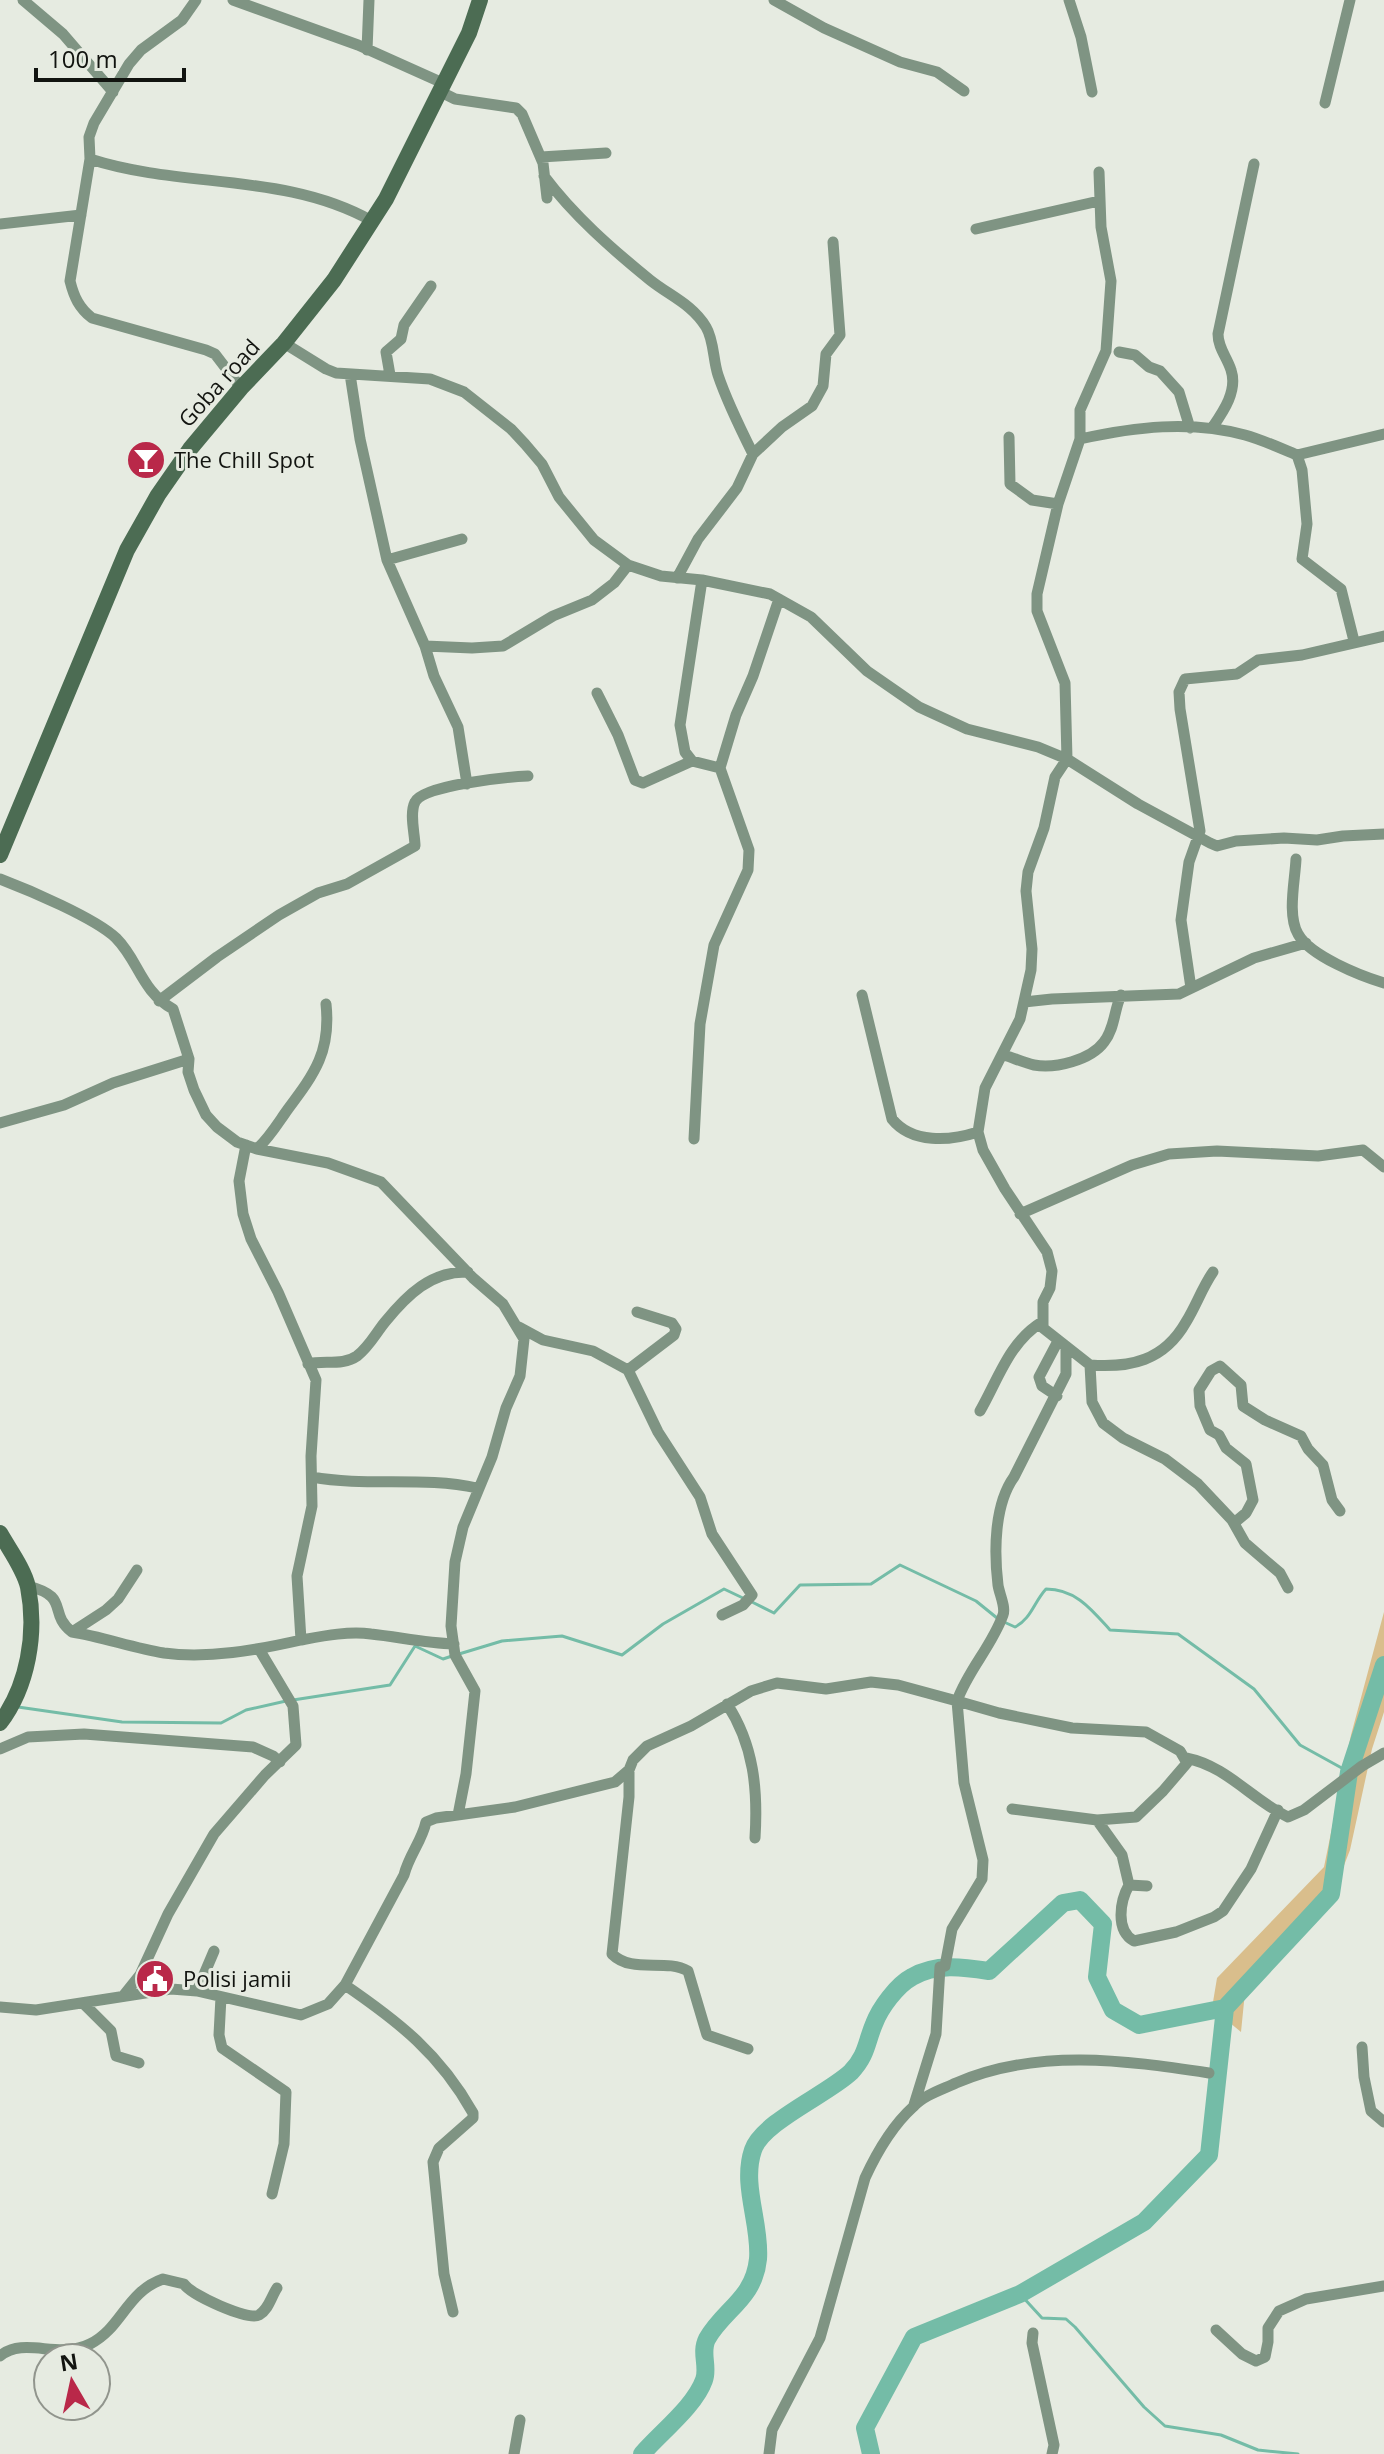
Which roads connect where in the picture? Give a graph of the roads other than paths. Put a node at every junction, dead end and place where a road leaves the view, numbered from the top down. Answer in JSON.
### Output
{"nodes":[{"id":1,"x":23,"y":0,"type":"edge"},
{"id":2,"x":196,"y":0,"type":"edge"},
{"id":3,"x":233,"y":0,"type":"edge"},
{"id":4,"x":369,"y":0,"type":"edge"},
{"id":5,"x":480,"y":0,"type":"edge"},
{"id":6,"x":1069,"y":0,"type":"edge"},
{"id":7,"x":1350,"y":0,"type":"edge"},
{"id":8,"x":781,"y":1,"type":"edge"},
{"id":9,"x":367,"y":50,"type":"junction"},
{"id":10,"x":443,"y":88,"type":"junction"},
{"id":11,"x":964,"y":91,"type":"dead end"},
{"id":12,"x":113,"y":92,"type":"junction"},
{"id":13,"x":1092,"y":92,"type":"dead end"},
{"id":14,"x":1325,"y":103,"type":"dead end"},
{"id":15,"x":606,"y":153,"type":"dead end"},
{"id":16,"x":541,"y":157,"type":"junction"},
{"id":17,"x":90,"y":159,"type":"junction"},
{"id":18,"x":1254,"y":164,"type":"dead end"},
{"id":19,"x":1099,"y":172,"type":"dead end"},
{"id":20,"x":544,"y":176,"type":"junction"},
{"id":21,"x":547,"y":198,"type":"dead end"},
{"id":22,"x":1099,"y":201,"type":"junction"},
{"id":23,"x":81,"y":215,"type":"junction"},
{"id":24,"x":372,"y":221,"type":"junction"},
{"id":25,"x":0,"y":224,"type":"edge"},
{"id":26,"x":976,"y":229,"type":"dead end"},
{"id":27,"x":833,"y":242,"type":"dead end"},
{"id":28,"x":431,"y":286,"type":"dead end"},
{"id":29,"x":284,"y":343,"type":"junction"},
{"id":30,"x":1119,"y":352,"type":"dead end"},
{"id":31,"x":350,"y":374,"type":"junction"},
{"id":32,"x":390,"y":375,"type":"junction"},
{"id":33,"x":241,"y":388,"type":"junction"},
{"id":34,"x":1190,"y":428,"type":"junction"},
{"id":35,"x":1212,"y":428,"type":"junction"},
{"id":36,"x":1384,"y":434,"type":"edge"},
{"id":37,"x":1009,"y":437,"type":"dead end"},
{"id":38,"x":1080,"y":439,"type":"junction"},
{"id":39,"x":753,"y":454,"type":"junction"},
{"id":40,"x":1297,"y":455,"type":"junction"},
{"id":41,"x":1058,"y":504,"type":"junction"},
{"id":42,"x":462,"y":539,"type":"dead end"},
{"id":43,"x":387,"y":560,"type":"junction"},
{"id":44,"x":628,"y":565,"type":"junction"},
{"id":45,"x":677,"y":578,"type":"junction"},
{"id":46,"x":702,"y":580,"type":"junction"},
{"id":47,"x":779,"y":599,"type":"junction"},
{"id":48,"x":1384,"y":636,"type":"edge"},
{"id":49,"x":1354,"y":641,"type":"junction"},
{"id":50,"x":425,"y":646,"type":"junction"},
{"id":51,"x":597,"y":693,"type":"dead end"},
{"id":52,"x":1067,"y":759,"type":"junction"},
{"id":53,"x":692,"y":761,"type":"junction"},
{"id":54,"x":720,"y":768,"type":"junction"},
{"id":55,"x":528,"y":776,"type":"dead end"},
{"id":56,"x":467,"y":784,"type":"junction"},
{"id":57,"x":1384,"y":834,"type":"edge"},
{"id":58,"x":1198,"y":835,"type":"junction"},
{"id":59,"x":0,"y":855,"type":"edge"},
{"id":60,"x":1296,"y":859,"type":"dead end"},
{"id":61,"x":0,"y":879,"type":"edge"},
{"id":62,"x":1306,"y":943,"type":"junction"},
{"id":63,"x":1384,"y":983,"type":"edge"},
{"id":64,"x":1191,"y":988,"type":"junction"},
{"id":65,"x":862,"y":995,"type":"dead end"},
{"id":66,"x":1121,"y":995,"type":"junction"},
{"id":67,"x":159,"y":1001,"type":"junction"},
{"id":68,"x":1024,"y":1002,"type":"junction"},
{"id":69,"x":326,"y":1004,"type":"dead end"},
{"id":70,"x":1004,"y":1055,"type":"junction"},
{"id":71,"x":189,"y":1059,"type":"junction"},
{"id":72,"x":0,"y":1123,"type":"edge"},
{"id":73,"x":978,"y":1132,"type":"junction"},
{"id":74,"x":694,"y":1139,"type":"dead end"},
{"id":75,"x":251,"y":1147,"type":"junction"},
{"id":76,"x":1384,"y":1167,"type":"edge"},
{"id":77,"x":1020,"y":1214,"type":"junction"},
{"id":78,"x":468,"y":1272,"type":"junction"},
{"id":79,"x":1213,"y":1272,"type":"dead end"},
{"id":80,"x":637,"y":1312,"type":"dead end"},
{"id":81,"x":1042,"y":1322,"type":"junction"},
{"id":82,"x":518,"y":1326,"type":"junction"},
{"id":83,"x":1057,"y":1341,"type":"junction"},
{"id":84,"x":308,"y":1364,"type":"junction"},
{"id":85,"x":1090,"y":1365,"type":"junction"},
{"id":86,"x":628,"y":1370,"type":"junction"},
{"id":87,"x":1057,"y":1396,"type":"junction"},
{"id":88,"x":980,"y":1411,"type":"dead end"},
{"id":89,"x":312,"y":1477,"type":"junction"},
{"id":90,"x":477,"y":1488,"type":"junction"},
{"id":91,"x":1340,"y":1511,"type":"dead end"},
{"id":92,"x":1234,"y":1523,"type":"junction"},
{"id":93,"x":0,"y":1533,"type":"edge"},
{"id":94,"x":137,"y":1570,"type":"dead end"},
{"id":95,"x":28,"y":1586,"type":"junction"},
{"id":96,"x":1288,"y":1588,"type":"dead end"},
{"id":97,"x":722,"y":1615,"type":"dead end"},
{"id":98,"x":72,"y":1632,"type":"junction"},
{"id":99,"x":301,"y":1640,"type":"junction"},
{"id":100,"x":454,"y":1644,"type":"junction"},
{"id":101,"x":259,"y":1649,"type":"junction"},
{"id":102,"x":957,"y":1701,"type":"junction"},
{"id":103,"x":727,"y":1704,"type":"junction"},
{"id":104,"x":0,"y":1723,"type":"edge"},
{"id":105,"x":0,"y":1749,"type":"edge"},
{"id":106,"x":1384,"y":1753,"type":"edge"},
{"id":107,"x":1186,"y":1758,"type":"junction"},
{"id":108,"x":280,"y":1762,"type":"junction"},
{"id":109,"x":629,"y":1770,"type":"junction"},
{"id":110,"x":1012,"y":1809,"type":"dead end"},
{"id":111,"x":1278,"y":1810,"type":"junction"},
{"id":112,"x":458,"y":1815,"type":"junction"},
{"id":113,"x":1097,"y":1820,"type":"junction"},
{"id":114,"x":755,"y":1838,"type":"dead end"},
{"id":115,"x":1129,"y":1885,"type":"junction"},
{"id":116,"x":1147,"y":1886,"type":"dead end"},
{"id":117,"x":214,"y":1951,"type":"dead end"},
{"id":118,"x":345,"y":1985,"type":"junction"},
{"id":119,"x":197,"y":1991,"type":"junction"},
{"id":120,"x":123,"y":1996,"type":"junction"},
{"id":121,"x":221,"y":1997,"type":"junction"},
{"id":122,"x":84,"y":2004,"type":"junction"},
{"id":123,"x":0,"y":2007,"type":"edge"},
{"id":124,"x":1362,"y":2047,"type":"dead end"},
{"id":125,"x":748,"y":2049,"type":"dead end"},
{"id":126,"x":139,"y":2063,"type":"dead end"},
{"id":127,"x":1209,"y":2073,"type":"dead end"},
{"id":128,"x":914,"y":2105,"type":"junction"},
{"id":129,"x":1384,"y":2122,"type":"edge"},
{"id":130,"x":272,"y":2194,"type":"dead end"},
{"id":131,"x":1384,"y":2287,"type":"edge"},
{"id":132,"x":277,"y":2288,"type":"dead end"},
{"id":133,"x":453,"y":2312,"type":"dead end"},
{"id":134,"x":1216,"y":2330,"type":"dead end"},
{"id":135,"x":1033,"y":2333,"type":"dead end"},
{"id":136,"x":0,"y":2356,"type":"edge"},
{"id":137,"x":520,"y":2420,"type":"dead end"},
{"id":138,"x":514,"y":2454,"type":"edge"},
{"id":139,"x":769,"y":2454,"type":"edge"},
{"id":140,"x":1052,"y":2454,"type":"edge"}],
"edges":[{"from":1,"to":12,"type":"street"},
{"from":2,"to":12,"type":"street"},
{"from":3,"to":9,"type":"street"},
{"from":4,"to":9,"type":"street"},
{"from":5,"to":10,"type":"main road","name":"Goba road"},
{"from":6,"to":13,"type":"street"},
{"from":7,"to":14,"type":"street"},
{"from":8,"to":11,"type":"street"},
{"from":9,"to":10,"type":"street"},
{"from":10,"to":16,"type":"street"},
{"from":10,"to":24,"type":"main road","name":"Goba road"},
{"from":12,"to":17,"type":"street"},
{"from":15,"to":16,"type":"street"},
{"from":16,"to":20,"type":"street"},
{"from":17,"to":23,"type":"street"},
{"from":17,"to":24,"type":"street"},
{"from":18,"to":35,"type":"street"},
{"from":19,"to":22,"type":"street"},
{"from":20,"to":21,"type":"street"},
{"from":20,"to":39,"type":"street"},
{"from":22,"to":26,"type":"street"},
{"from":22,"to":38,"type":"street"},
{"from":23,"to":25,"type":"street"},
{"from":23,"to":33,"type":"street"},
{"from":24,"to":29,"type":"main road","name":"Goba road"},
{"from":27,"to":39,"type":"street"},
{"from":28,"to":32,"type":"street"},
{"from":29,"to":31,"type":"street"},
{"from":29,"to":33,"type":"main road","name":"Goba road"},
{"from":30,"to":34,"type":"street"},
{"from":31,"to":32,"type":"street"},
{"from":31,"to":43,"type":"street"},
{"from":32,"to":44,"type":"street"},
{"from":33,"to":59,"type":"main road","name":"Goba road"},
{"from":34,"to":35,"type":"street"},
{"from":34,"to":38,"type":"street"},
{"from":35,"to":40,"type":"street"},
{"from":36,"to":40,"type":"street"},
{"from":37,"to":41,"type":"street"},
{"from":38,"to":41,"type":"street"},
{"from":39,"to":45,"type":"street"},
{"from":40,"to":49,"type":"street"},
{"from":41,"to":52,"type":"street"},
{"from":42,"to":43,"type":"street"},
{"from":43,"to":50,"type":"street"},
{"from":44,"to":45,"type":"street"},
{"from":44,"to":50,"type":"street"},
{"from":45,"to":46,"type":"street"},
{"from":46,"to":47,"type":"street"},
{"from":46,"to":53,"type":"street"},
{"from":47,"to":52,"type":"street"},
{"from":47,"to":54,"type":"street"},
{"from":48,"to":49,"type":"street"},
{"from":49,"to":58,"type":"street"},
{"from":50,"to":56,"type":"street"},
{"from":51,"to":53,"type":"street"},
{"from":52,"to":58,"type":"street"},
{"from":52,"to":68,"type":"street"},
{"from":53,"to":54,"type":"street"},
{"from":54,"to":74,"type":"street"},
{"from":55,"to":56,"type":"street"},
{"from":56,"to":67,"type":"street"},
{"from":57,"to":58,"type":"street"},
{"from":58,"to":64,"type":"street"},
{"from":60,"to":62,"type":"street"},
{"from":61,"to":67,"type":"street"},
{"from":62,"to":63,"type":"street"},
{"from":62,"to":64,"type":"street"},
{"from":64,"to":66,"type":"street"},
{"from":65,"to":73,"type":"street"},
{"from":66,"to":68,"type":"street"},
{"from":66,"to":70,"type":"street"},
{"from":67,"to":71,"type":"street"},
{"from":68,"to":70,"type":"street"},
{"from":69,"to":75,"type":"street"},
{"from":70,"to":73,"type":"street"},
{"from":71,"to":72,"type":"street"},
{"from":71,"to":75,"type":"street"},
{"from":73,"to":77,"type":"street"},
{"from":75,"to":78,"type":"street"},
{"from":75,"to":84,"type":"street"},
{"from":76,"to":77,"type":"street"},
{"from":77,"to":81,"type":"street"},
{"from":78,"to":82,"type":"street"},
{"from":78,"to":84,"type":"street"},
{"from":79,"to":85,"type":"street"},
{"from":80,"to":86,"type":"street"},
{"from":81,"to":83,"type":"street"},
{"from":81,"to":88,"type":"street"},
{"from":82,"to":86,"type":"street"},
{"from":82,"to":90,"type":"street"},
{"from":83,"to":85,"type":"street"},
{"from":83,"to":87,"type":"street"},
{"from":83,"to":87,"type":"street"},
{"from":84,"to":89,"type":"street"},
{"from":85,"to":92,"type":"street"},
{"from":86,"to":97,"type":"street"},
{"from":87,"to":102,"type":"street"},
{"from":89,"to":90,"type":"street"},
{"from":89,"to":99,"type":"street"},
{"from":90,"to":100,"type":"street"},
{"from":91,"to":92,"type":"street"},
{"from":92,"to":96,"type":"street"},
{"from":93,"to":95,"type":"main road"},
{"from":94,"to":98,"type":"street"},
{"from":95,"to":98,"type":"street"},
{"from":95,"to":104,"type":"main road"},
{"from":98,"to":101,"type":"street"},
{"from":99,"to":100,"type":"street"},
{"from":99,"to":101,"type":"street"},
{"from":100,"to":112,"type":"street"},
{"from":101,"to":108,"type":"street"},
{"from":102,"to":103,"type":"street"},
{"from":102,"to":107,"type":"street"},
{"from":102,"to":128,"type":"street"},
{"from":103,"to":109,"type":"street"},
{"from":103,"to":114,"type":"street"},
{"from":105,"to":108,"type":"street"},
{"from":106,"to":111,"type":"street"},
{"from":107,"to":111,"type":"street"},
{"from":107,"to":113,"type":"street"},
{"from":108,"to":120,"type":"street"},
{"from":109,"to":112,"type":"street"},
{"from":109,"to":125,"type":"street"},
{"from":110,"to":113,"type":"street"},
{"from":111,"to":115,"type":"street"},
{"from":112,"to":118,"type":"street"},
{"from":113,"to":115,"type":"street"},
{"from":115,"to":116,"type":"street"},
{"from":117,"to":119,"type":"street"},
{"from":118,"to":121,"type":"street"},
{"from":118,"to":133,"type":"street"},
{"from":119,"to":120,"type":"street"},
{"from":119,"to":121,"type":"street"},
{"from":120,"to":122,"type":"street"},
{"from":121,"to":130,"type":"street"},
{"from":122,"to":123,"type":"street"},
{"from":122,"to":126,"type":"street"},
{"from":124,"to":129,"type":"street"},
{"from":127,"to":128,"type":"street"},
{"from":128,"to":139,"type":"street"},
{"from":131,"to":134,"type":"street"},
{"from":132,"to":136,"type":"street"},
{"from":135,"to":140,"type":"street"},
{"from":137,"to":138,"type":"street"}]}
